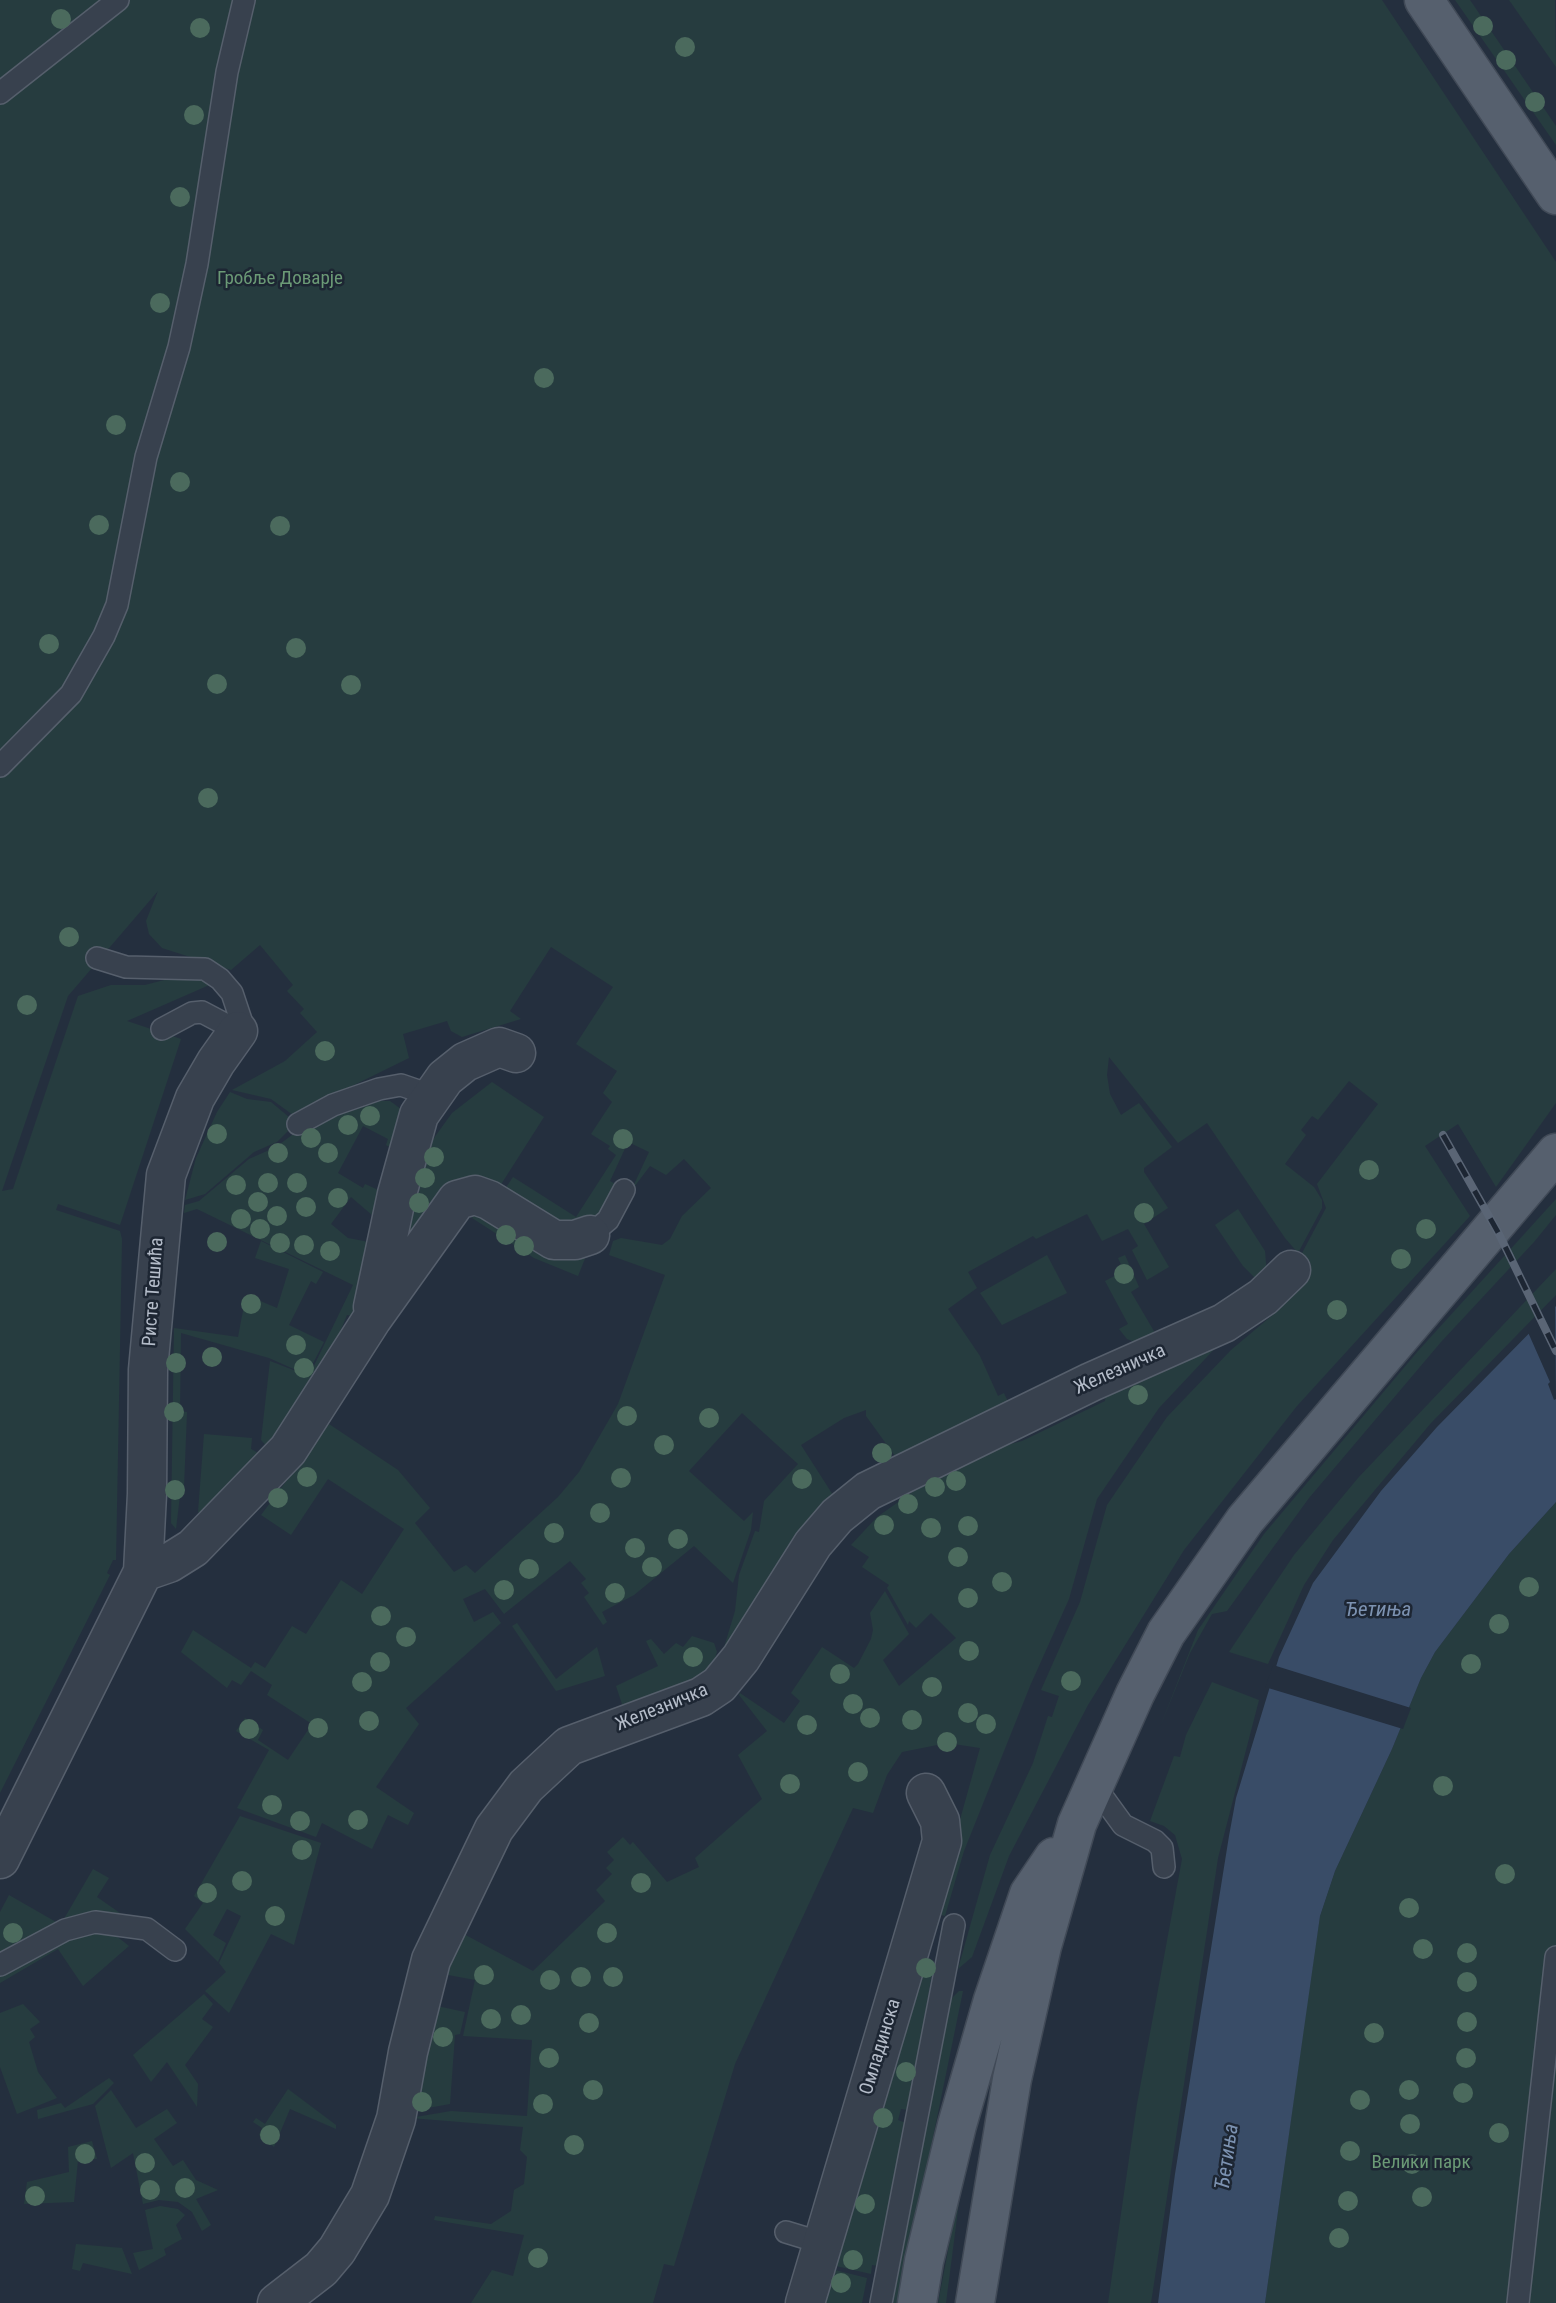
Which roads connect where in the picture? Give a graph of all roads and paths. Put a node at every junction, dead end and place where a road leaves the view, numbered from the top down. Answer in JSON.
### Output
{"nodes":[{"id":1,"x":118,"y":0,"type":"edge"},
{"id":2,"x":244,"y":0,"type":"edge"},
{"id":3,"x":1424,"y":0,"type":"edge"},
{"id":4,"x":0,"y":93,"type":"edge"},
{"id":5,"x":1556,"y":195,"type":"edge"},
{"id":6,"x":0,"y":766,"type":"edge"},
{"id":7,"x":97,"y":958,"type":"dead end"},
{"id":8,"x":162,"y":1029,"type":"dead end"},
{"id":9,"x":239,"y":1031,"type":"junction"},
{"id":10,"x":516,"y":1053,"type":"dead end"},
{"id":11,"x":430,"y":1095,"type":"junction"},
{"id":12,"x":298,"y":1124,"type":"dead end"},
{"id":13,"x":1556,"y":1153,"type":"edge"},
{"id":14,"x":624,"y":1190,"type":"dead end"},
{"id":15,"x":590,"y":1235,"type":"joint"},
{"id":16,"x":1291,"y":1270,"type":"dead end"},
{"id":17,"x":372,"y":1319,"type":"junction"},
{"id":18,"x":143,"y":1572,"type":"junction"},
{"id":19,"x":1094,"y":1785,"type":"junction"},
{"id":20,"x":926,"y":1793,"type":"dead end"},
{"id":21,"x":1077,"y":1824,"type":"junction"},
{"id":22,"x":0,"y":1859,"type":"edge"},
{"id":23,"x":1164,"y":1867,"type":"dead end"},
{"id":24,"x":954,"y":1925,"type":"dead end"},
{"id":25,"x":175,"y":1950,"type":"dead end"},
{"id":26,"x":1556,"y":1958,"type":"edge"},
{"id":27,"x":0,"y":1965,"type":"edge"},
{"id":28,"x":786,"y":2232,"type":"dead end"},
{"id":29,"x":822,"y":2244,"type":"junction"},
{"id":30,"x":977,"y":2298,"type":"edge"},
{"id":31,"x":278,"y":2303,"type":"edge"},
{"id":32,"x":805,"y":2303,"type":"edge"},
{"id":33,"x":881,"y":2303,"type":"edge"},
{"id":34,"x":918,"y":2303,"type":"edge"},
{"id":35,"x":1518,"y":2303,"type":"edge"}],
"edges":[{"from":1,"to":4,"type":"lane"},
{"from":2,"to":6,"type":"lane"},
{"from":3,"to":5,"type":"main road"},
{"from":7,"to":9,"type":"lane"},
{"from":8,"to":9,"type":"lane"},
{"from":9,"to":18,"type":"street","name":"Ристе Тешића"},
{"from":10,"to":11,"type":"street"},
{"from":11,"to":12,"type":"lane"},
{"from":11,"to":17,"type":"street"},
{"from":13,"to":19,"type":"main road"},
{"from":14,"to":15,"type":"lane"},
{"from":15,"to":17,"type":"street"},
{"from":16,"to":31,"type":"street","name":"Железничка"},
{"from":17,"to":18,"type":"street"},
{"from":18,"to":22,"type":"street","name":"Ристе Тешића"},
{"from":19,"to":21,"type":"main road"},
{"from":19,"to":23,"type":"lane"},
{"from":20,"to":29,"type":"street","name":"Омладинска"},
{"from":21,"to":30,"type":"main road"},
{"from":21,"to":34,"type":"main road"},
{"from":24,"to":33,"type":"lane"},
{"from":25,"to":27,"type":"lane"},
{"from":26,"to":35,"type":"lane"},
{"from":28,"to":29,"type":"lane"},
{"from":29,"to":32,"type":"street","name":"Омладинска"}]}
